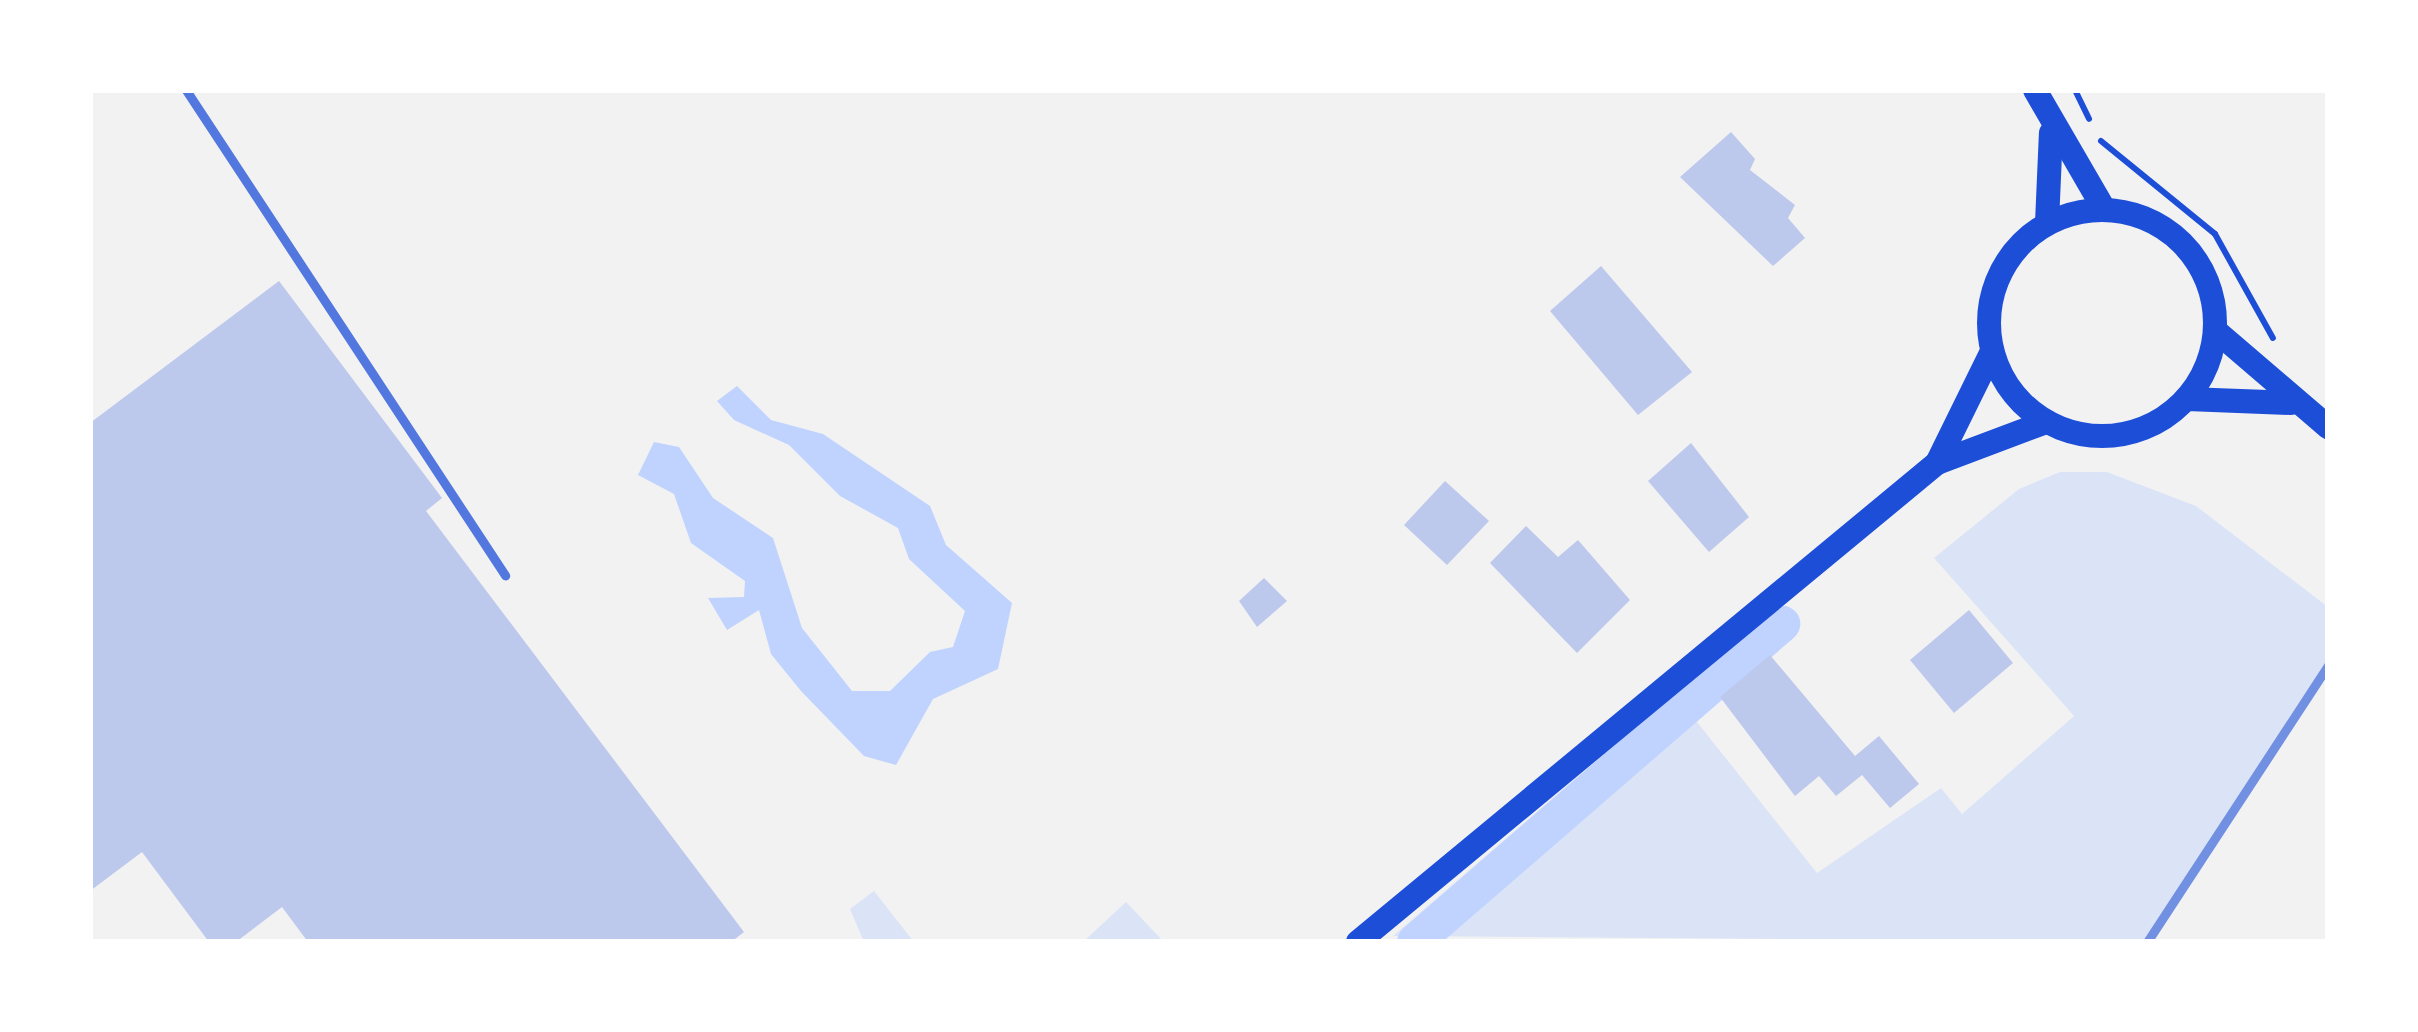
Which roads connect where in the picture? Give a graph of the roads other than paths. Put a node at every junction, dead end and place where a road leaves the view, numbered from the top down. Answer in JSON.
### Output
{"nodes":[{"id":1,"x":186,"y":90,"type":"edge"},
{"id":2,"x":2035,"y":90,"type":"edge"},
{"id":3,"x":2051,"y":133,"type":"junction"},
{"id":4,"x":2104,"y":209,"type":"junction"},
{"id":5,"x":2048,"y":223,"type":"junction"},
{"id":6,"x":2216,"y":331,"type":"junction"},
{"id":7,"x":1991,"y":351,"type":"junction"},
{"id":8,"x":2187,"y":399,"type":"junction"},
{"id":9,"x":2290,"y":403,"type":"junction"},
{"id":10,"x":2047,"y":422,"type":"junction"},
{"id":11,"x":2328,"y":427,"type":"edge"},
{"id":12,"x":1937,"y":464,"type":"junction"},
{"id":13,"x":506,"y":575,"type":"dead end"},
{"id":14,"x":1358,"y":942,"type":"edge"}],
"edges":[{"from":1,"to":13,"type":"lane"},
{"from":2,"to":3,"type":"main road"},
{"from":3,"to":4,"type":"main road"},
{"from":3,"to":5,"type":"main road"},
{"from":4,"to":5,"type":"main road"},
{"from":4,"to":6,"type":"main road"},
{"from":5,"to":7,"type":"main road"},
{"from":6,"to":8,"type":"main road"},
{"from":6,"to":9,"type":"main road"},
{"from":7,"to":10,"type":"main road"},
{"from":7,"to":12,"type":"main road"},
{"from":8,"to":9,"type":"main road"},
{"from":8,"to":10,"type":"main road"},
{"from":9,"to":11,"type":"main road"},
{"from":10,"to":12,"type":"main road"},
{"from":12,"to":14,"type":"main road"}]}
